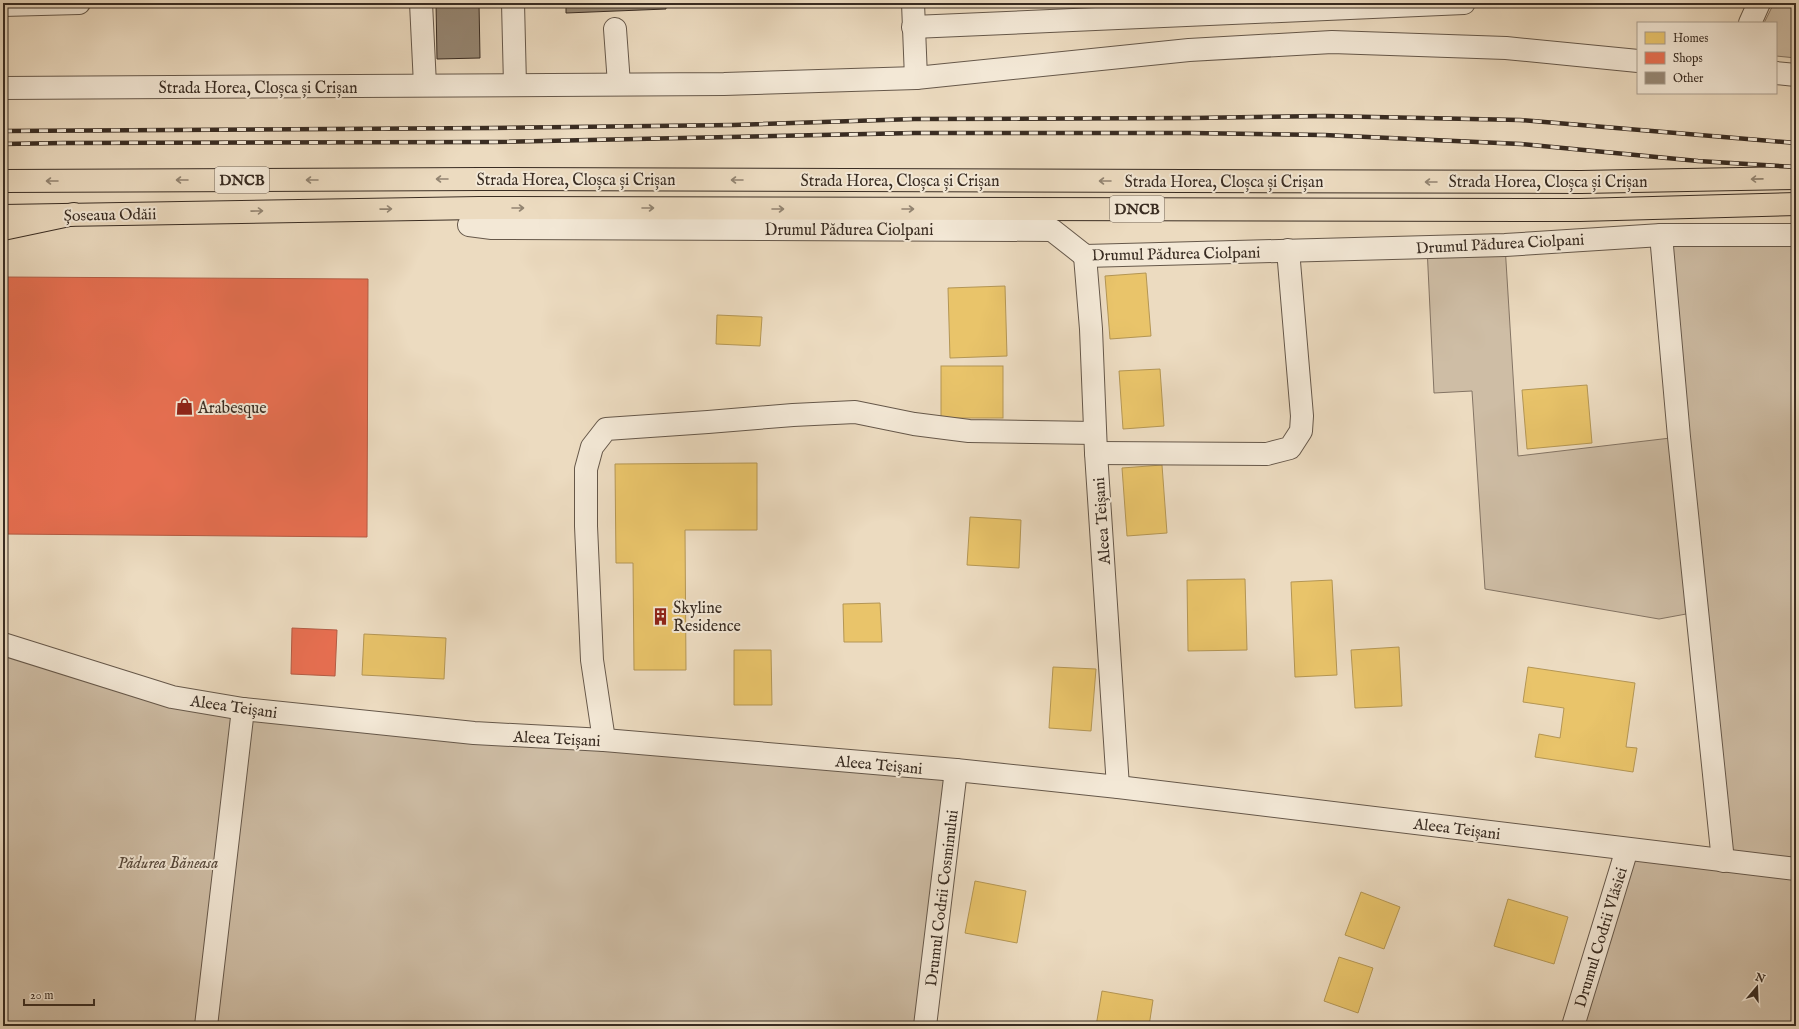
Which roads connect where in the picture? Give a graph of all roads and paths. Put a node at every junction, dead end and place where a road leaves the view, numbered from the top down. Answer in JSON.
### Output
{"nodes":[{"id":1,"x":79,"y":3,"type":"edge"},
{"id":2,"x":421,"y":3,"type":"edge"},
{"id":3,"x":513,"y":3,"type":"edge"},
{"id":4,"x":913,"y":3,"type":"edge"},
{"id":5,"x":1464,"y":3,"type":"edge"},
{"id":6,"x":1759,"y":3,"type":"edge"},
{"id":7,"x":3,"y":6,"type":"edge"},
{"id":8,"x":1750,"y":22,"type":"edge"},
{"id":9,"x":913,"y":27,"type":"junction"},
{"id":10,"x":615,"y":29,"type":"dead end"},
{"id":11,"x":1637,"y":61,"type":"edge"},
{"id":12,"x":1777,"y":73,"type":"edge"},
{"id":13,"x":1796,"y":75,"type":"edge"},
{"id":14,"x":916,"y":78,"type":"junction"},
{"id":15,"x":619,"y":84,"type":"junction"},
{"id":16,"x":515,"y":85,"type":"junction"},
{"id":17,"x":425,"y":86,"type":"junction"},
{"id":18,"x":3,"y":88,"type":"edge"},
{"id":19,"x":1796,"y":178,"type":"edge"},
{"id":20,"x":3,"y":181,"type":"edge"},
{"id":21,"x":1796,"y":204,"type":"edge"},
{"id":22,"x":218,"y":212,"type":"joint"},
{"id":23,"x":74,"y":214,"type":"junction"},
{"id":24,"x":3,"y":216,"type":"edge"},
{"id":25,"x":474,"y":217,"type":"junction"},
{"id":26,"x":3,"y":229,"type":"edge"},
{"id":27,"x":1660,"y":235,"type":"junction"},
{"id":28,"x":1796,"y":235,"type":"edge"},
{"id":29,"x":1288,"y":250,"type":"junction"},
{"id":30,"x":1085,"y":256,"type":"junction"},
{"id":31,"x":1096,"y":443,"type":"junction"},
{"id":32,"x":3,"y":644,"type":"edge"},
{"id":33,"x":243,"y":709,"type":"junction"},
{"id":34,"x":604,"y":740,"type":"junction"},
{"id":35,"x":956,"y":770,"type":"junction"},
{"id":36,"x":1118,"y":787,"type":"junction"},
{"id":37,"x":1627,"y":849,"type":"junction"},
{"id":38,"x":1723,"y":861,"type":"junction"},
{"id":39,"x":1796,"y":869,"type":"edge"},
{"id":40,"x":206,"y":1026,"type":"edge"},
{"id":41,"x":925,"y":1026,"type":"edge"},
{"id":42,"x":1573,"y":1026,"type":"edge"}],
"edges":[{"from":1,"to":7,"type":"street"},
{"from":2,"to":17,"type":"street"},
{"from":3,"to":16,"type":"street"},
{"from":4,"to":9,"type":"street"},
{"from":5,"to":9,"type":"street"},
{"from":6,"to":8,"type":"street"},
{"from":9,"to":14,"type":"street"},
{"from":10,"to":15,"type":"street"},
{"from":11,"to":14,"type":"street","name":"Strada Horea, Cloșca și Crișan"},
{"from":12,"to":13,"type":"street"},
{"from":14,"to":15,"type":"street","name":"Strada Horea, Cloșca și Crișan"},
{"from":15,"to":16,"type":"street","name":"Strada Horea, Cloșca și Crișan"},
{"from":16,"to":17,"type":"street","name":"Strada Horea, Cloșca și Crișan"},
{"from":17,"to":18,"type":"street","name":"Strada Horea, Cloșca și Crișan"},
{"from":19,"to":20,"type":"main road","name":"Strada Horea, Cloșca și Crișan","number":"DNCB","one_way":true},
{"from":25,"to":21,"type":"main road","name":"Strada Horea, Cloșca și Crișan","number":"DNCB","one_way":true},
{"from":22,"to":23,"type":"main road","name":"Șoseaua Odăii","number":"DNCB"},
{"from":22,"to":25,"type":"main road","name":"Strada Horea, Cloșca și Crișan","number":"DNCB","one_way":true},
{"from":23,"to":24,"type":"main road","name":"Șoseaua Odăii","number":"DNCB"},
{"from":23,"to":26,"type":"main road"},
{"from":25,"to":30,"type":"street","name":"Drumul Pădurea Ciolpani"},
{"from":27,"to":28,"type":"street","name":"Drumul Pădurea Ciolpani"},
{"from":27,"to":29,"type":"street","name":"Drumul Pădurea Ciolpani"},
{"from":27,"to":38,"type":"street"},
{"from":29,"to":30,"type":"street","name":"Drumul Pădurea Ciolpani"},
{"from":29,"to":31,"type":"street"},
{"from":30,"to":31,"type":"street","name":"Aleea Teișani"},
{"from":31,"to":34,"type":"street"},
{"from":31,"to":36,"type":"street","name":"Aleea Teișani"},
{"from":32,"to":33,"type":"street","name":"Aleea Teișani"},
{"from":33,"to":34,"type":"street","name":"Aleea Teișani"},
{"from":33,"to":40,"type":"street"},
{"from":34,"to":35,"type":"street","name":"Aleea Teișani"},
{"from":35,"to":36,"type":"street","name":"Aleea Teișani"},
{"from":35,"to":41,"type":"street","name":"Drumul Codrii Cosminului"},
{"from":36,"to":37,"type":"street","name":"Aleea Teișani"},
{"from":37,"to":38,"type":"street","name":"Aleea Teișani"},
{"from":37,"to":42,"type":"street","name":"Drumul Codrii Vlăsiei"},
{"from":38,"to":39,"type":"street","name":"Aleea Teișani"}]}
